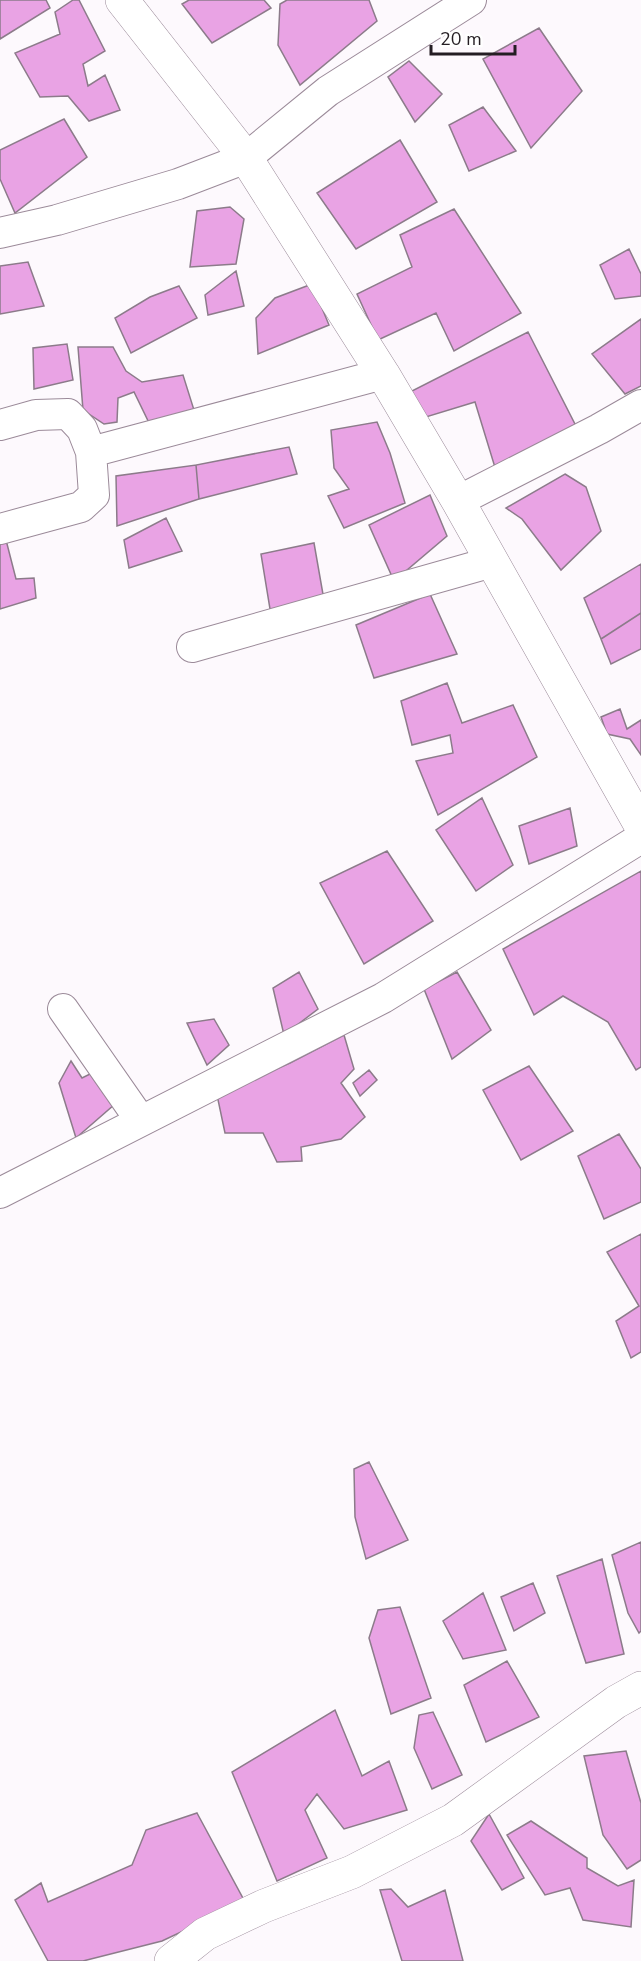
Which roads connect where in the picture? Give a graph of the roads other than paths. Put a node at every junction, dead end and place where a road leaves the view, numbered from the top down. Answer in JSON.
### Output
{"nodes":[{"id":1,"x":122,"y":0,"type":"edge"},
{"id":2,"x":471,"y":0,"type":"edge"},
{"id":3,"x":246,"y":158,"type":"junction"},
{"id":4,"x":0,"y":233,"type":"edge"},
{"id":5,"x":383,"y":374,"type":"junction"},
{"id":6,"x":641,"y":405,"type":"edge"},
{"id":7,"x":0,"y":425,"type":"edge"},
{"id":8,"x":91,"y":452,"type":"junction"},
{"id":9,"x":458,"y":501,"type":"junction"},
{"id":10,"x":0,"y":529,"type":"edge"},
{"id":11,"x":492,"y":562,"type":"junction"},
{"id":12,"x":192,"y":647,"type":"dead end"},
{"id":13,"x":641,"y":826,"type":"edge"},
{"id":14,"x":641,"y":838,"type":"edge"},
{"id":15,"x":63,"y":1009,"type":"dead end"},
{"id":16,"x":141,"y":1121,"type":"junction"},
{"id":17,"x":0,"y":1193,"type":"edge"},
{"id":18,"x":641,"y":1688,"type":"edge"},
{"id":19,"x":171,"y":1961,"type":"edge"}],
"edges":[{"from":1,"to":3,"type":"street"},
{"from":2,"to":3,"type":"street"},
{"from":3,"to":4,"type":"street"},
{"from":3,"to":5,"type":"street"},
{"from":5,"to":8,"type":"street"},
{"from":5,"to":9,"type":"street"},
{"from":6,"to":9,"type":"street"},
{"from":7,"to":8,"type":"street"},
{"from":8,"to":10,"type":"street"},
{"from":9,"to":11,"type":"street"},
{"from":11,"to":12,"type":"street"},
{"from":11,"to":13,"type":"street"},
{"from":14,"to":16,"type":"street"},
{"from":15,"to":16,"type":"street"},
{"from":16,"to":17,"type":"street"},
{"from":18,"to":19,"type":"street"}]}
